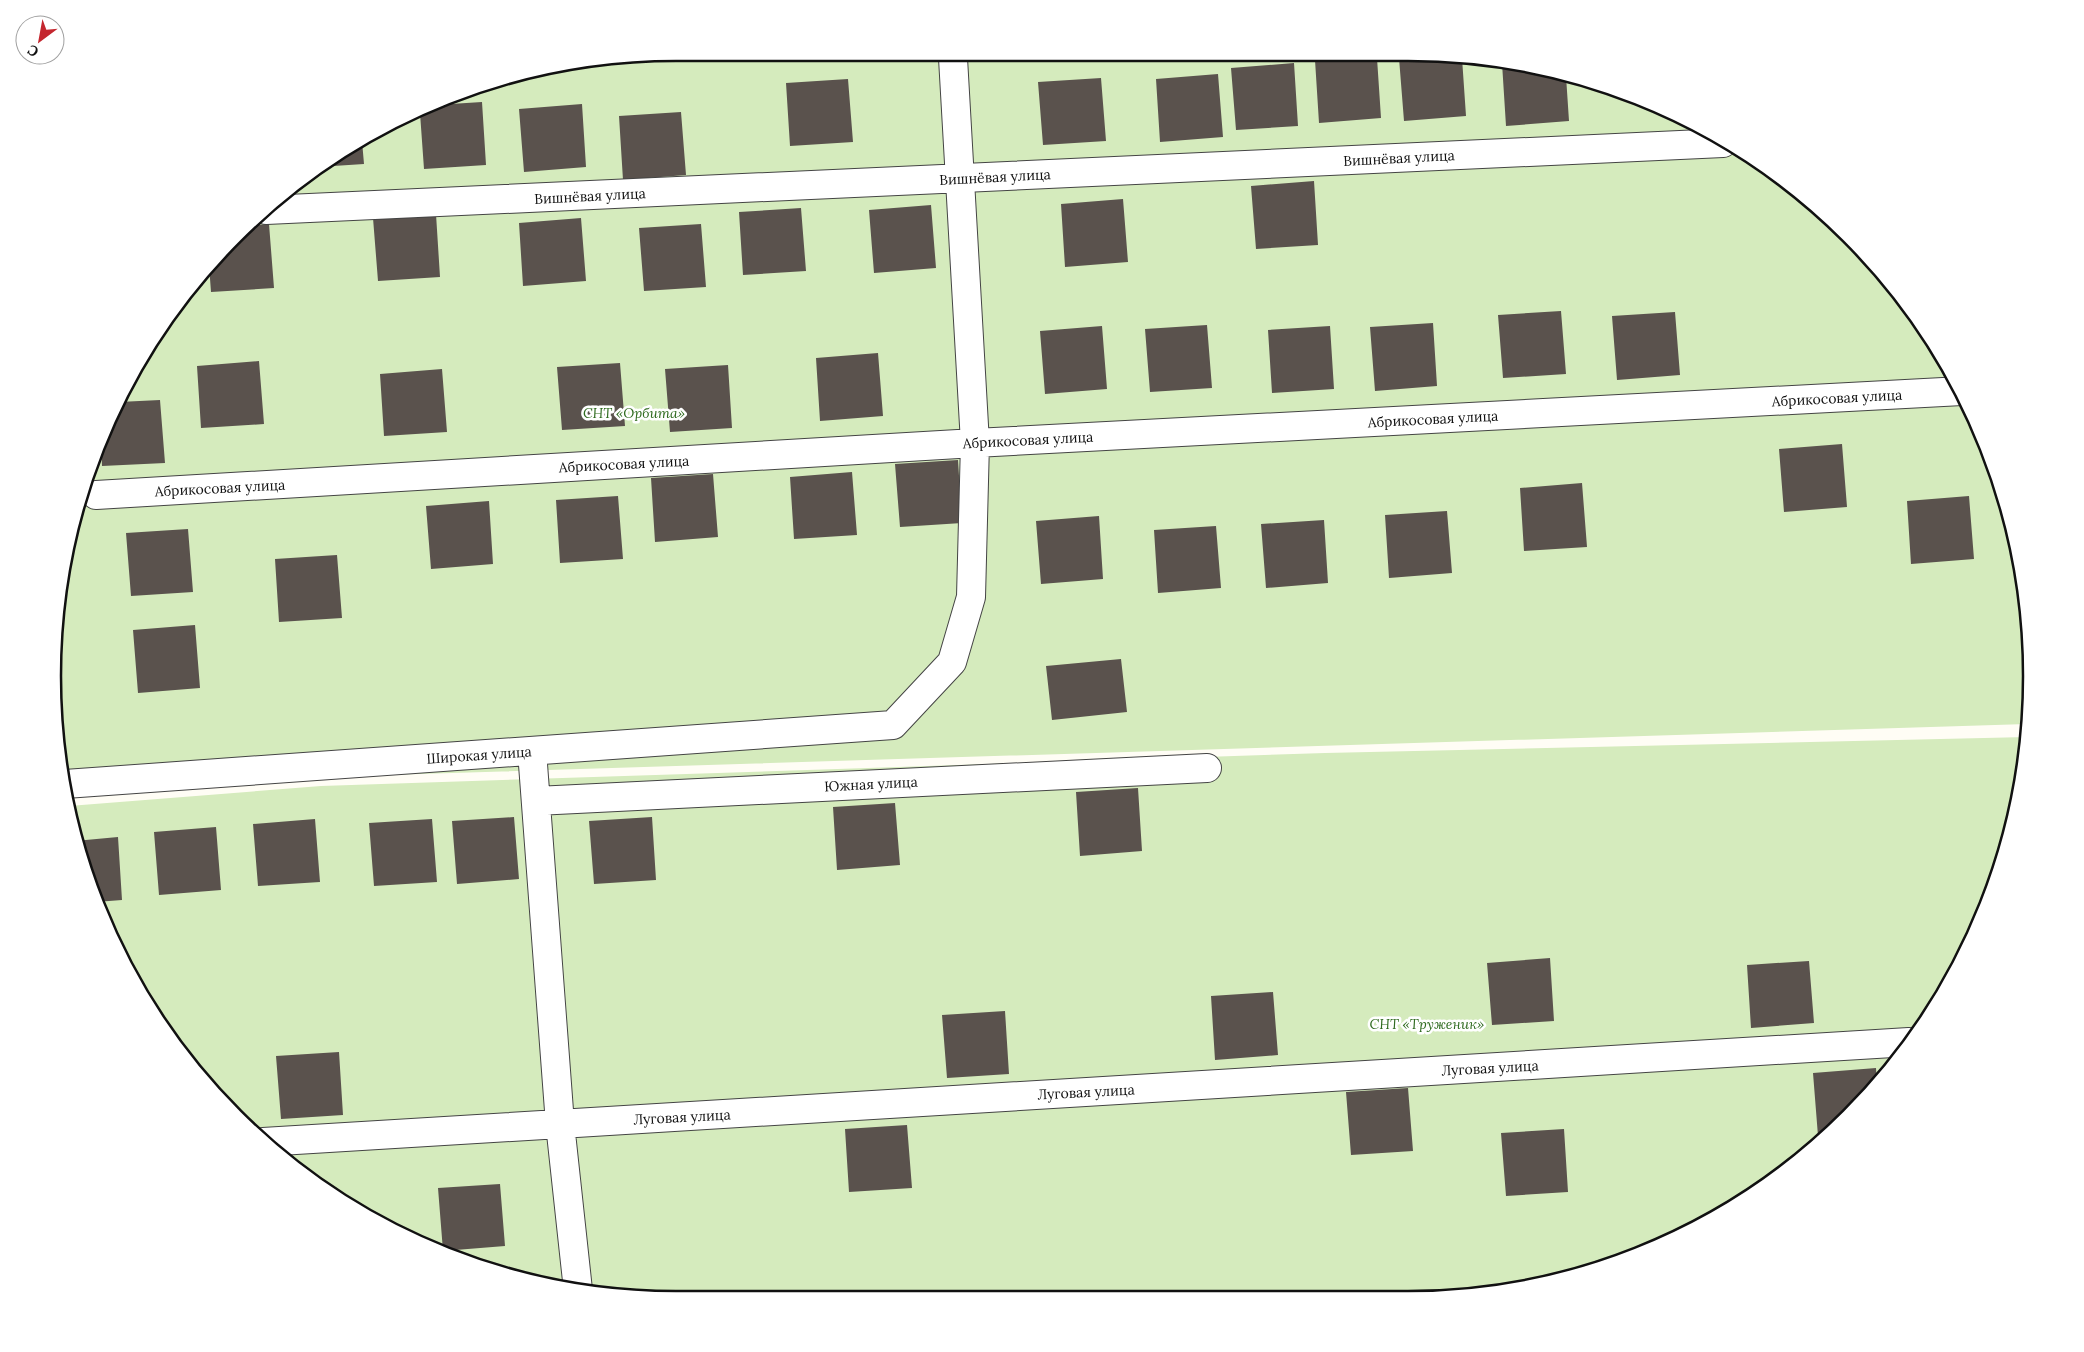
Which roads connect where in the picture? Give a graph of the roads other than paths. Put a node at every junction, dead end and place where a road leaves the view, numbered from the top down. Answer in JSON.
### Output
{"nodes":[{"id":1,"x":953,"y":61,"type":"edge"},
{"id":2,"x":1714,"y":143,"type":"edge"},
{"id":3,"x":960,"y":179,"type":"junction"},
{"id":4,"x":276,"y":210,"type":"edge"},
{"id":5,"x":1952,"y":392,"type":"edge"},
{"id":6,"x":975,"y":443,"type":"junction"},
{"id":7,"x":96,"y":496,"type":"dead end"},
{"id":8,"x":532,"y":751,"type":"junction"},
{"id":9,"x":1207,"y":768,"type":"dead end"},
{"id":10,"x":71,"y":784,"type":"edge"},
{"id":11,"x":536,"y":801,"type":"junction"},
{"id":12,"x":1901,"y":1042,"type":"edge"},
{"id":13,"x":560,"y":1124,"type":"junction"},
{"id":14,"x":275,"y":1141,"type":"edge"},
{"id":15,"x":577,"y":1282,"type":"edge"}],
"edges":[{"from":1,"to":3,"type":"street"},
{"from":2,"to":3,"type":"street","name":"Вишнёвая улица"},
{"from":3,"to":4,"type":"street","name":"Вишнёвая улица"},
{"from":3,"to":6,"type":"street"},
{"from":5,"to":6,"type":"street","name":"Абрикосовая улица"},
{"from":6,"to":7,"type":"street","name":"Абрикосовая улица"},
{"from":6,"to":8,"type":"street","name":"Широкая улица"},
{"from":8,"to":10,"type":"street","name":"Широкая улица"},
{"from":8,"to":11,"type":"street"},
{"from":9,"to":11,"type":"street","name":"Южная улица"},
{"from":11,"to":13,"type":"street"},
{"from":12,"to":13,"type":"street","name":"Луговая улица"},
{"from":13,"to":14,"type":"street","name":"Луговая улица"},
{"from":13,"to":15,"type":"street"}]}
